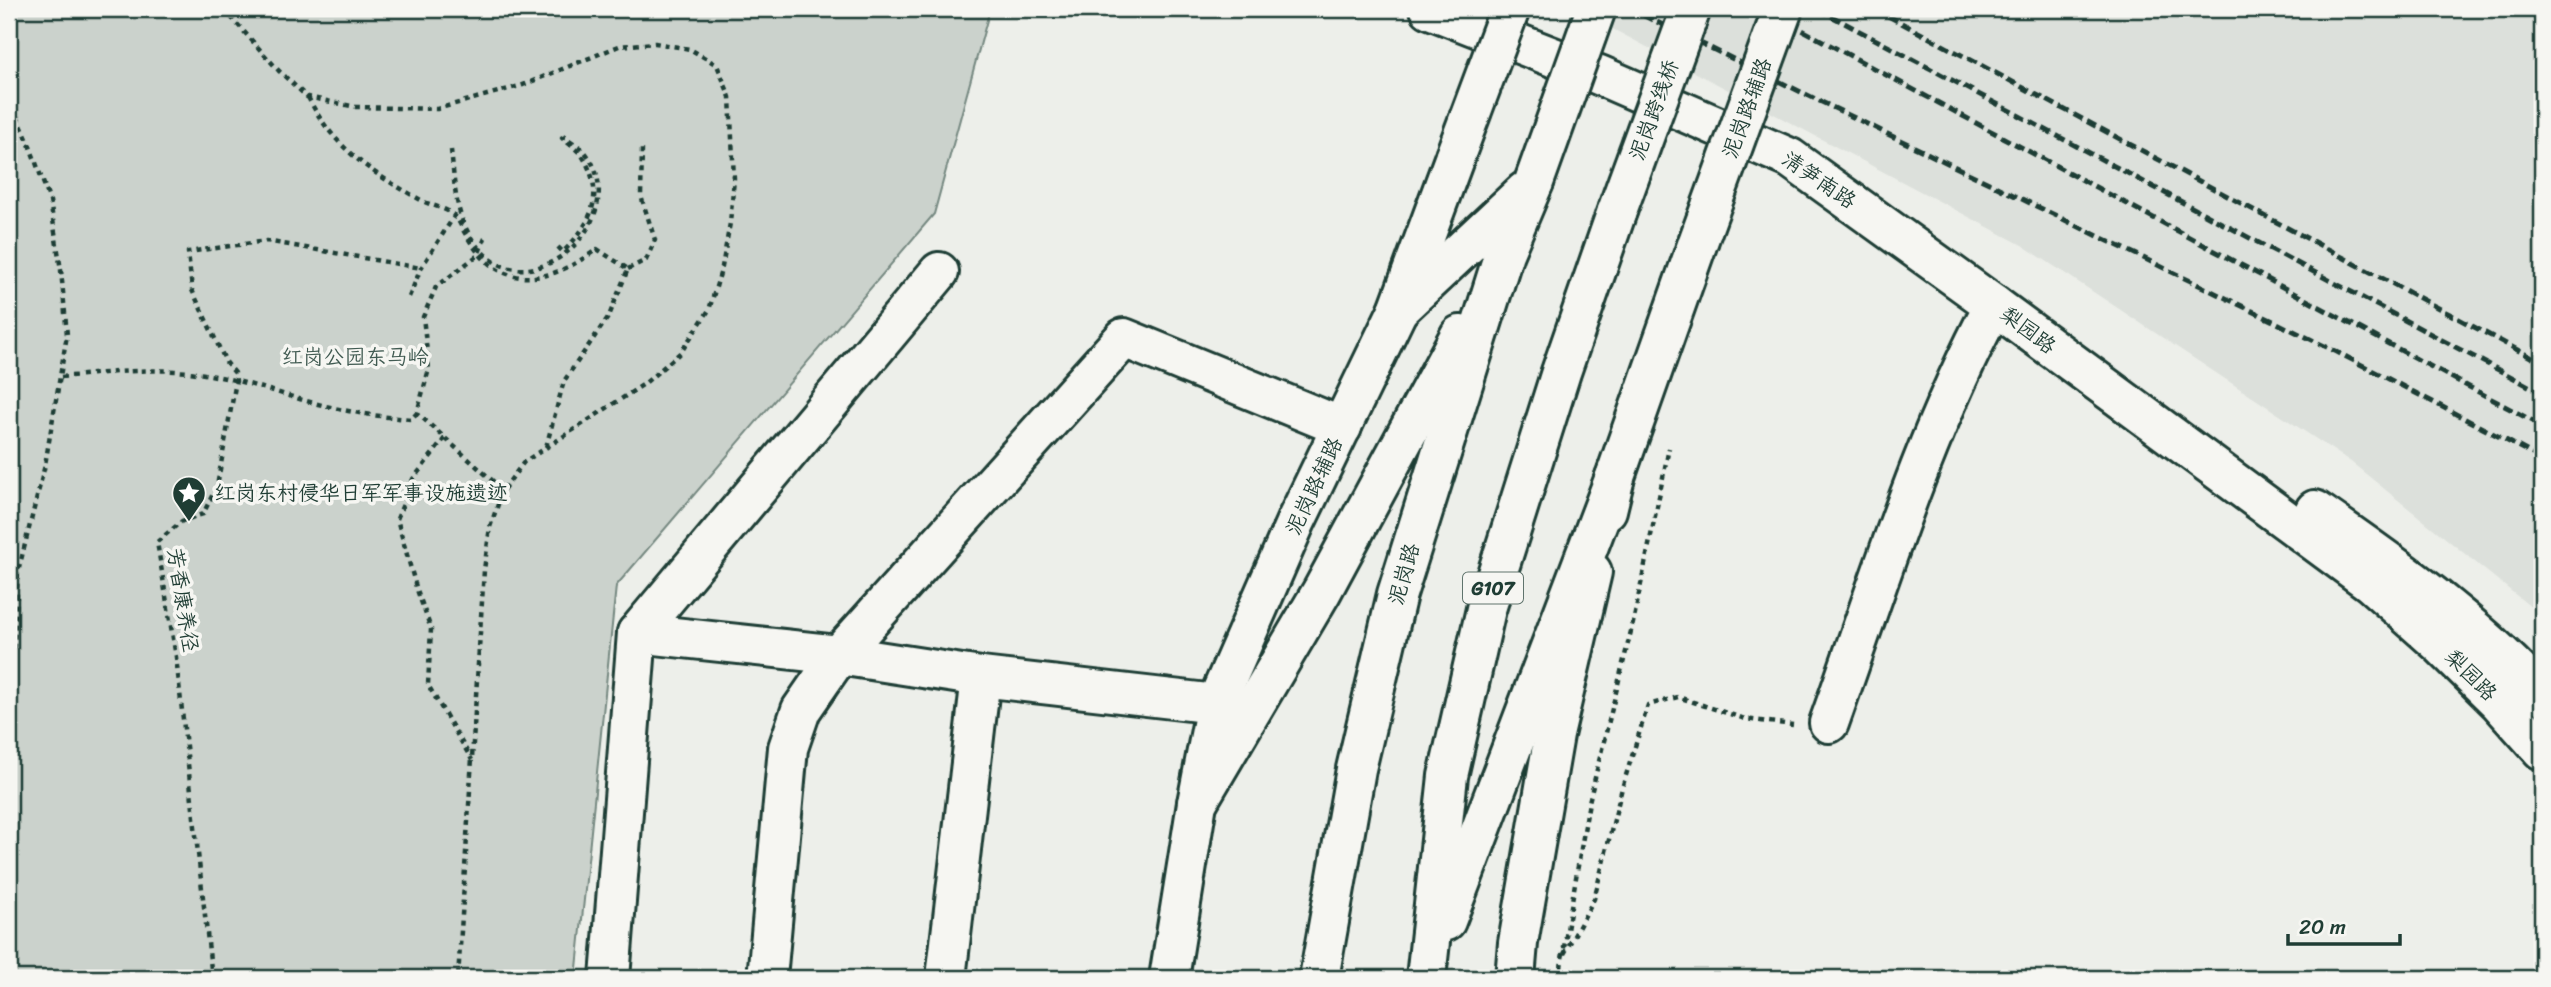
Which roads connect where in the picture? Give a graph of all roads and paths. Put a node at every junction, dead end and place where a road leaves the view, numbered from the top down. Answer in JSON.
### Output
{"nodes":[{"id":1,"x":224,"y":9,"type":"edge"},
{"id":2,"x":1430,"y":9,"type":"edge"},
{"id":3,"x":1510,"y":9,"type":"edge"},
{"id":4,"x":1596,"y":9,"type":"edge"},
{"id":5,"x":1691,"y":9,"type":"edge"},
{"id":6,"x":1783,"y":9,"type":"edge"},
{"id":7,"x":307,"y":97,"type":"junction"},
{"id":8,"x":9,"y":98,"type":"edge"},
{"id":9,"x":642,"y":148,"type":"dead end"},
{"id":10,"x":451,"y":150,"type":"dead end"},
{"id":11,"x":1534,"y":182,"type":"junction"},
{"id":12,"x":455,"y":215,"type":"junction"},
{"id":13,"x":485,"y":238,"type":"dead end"},
{"id":14,"x":558,"y":247,"type":"dead end"},
{"id":15,"x":1504,"y":253,"type":"junction"},
{"id":16,"x":478,"y":255,"type":"junction"},
{"id":17,"x":421,"y":268,"type":"junction"},
{"id":18,"x":628,"y":269,"type":"junction"},
{"id":19,"x":939,"y":272,"type":"dead end"},
{"id":20,"x":409,"y":297,"type":"dead end"},
{"id":21,"x":1994,"y":305,"type":"junction"},
{"id":22,"x":1398,"y":310,"type":"junction"},
{"id":23,"x":61,"y":377,"type":"junction"},
{"id":24,"x":236,"y":381,"type":"junction"},
{"id":25,"x":417,"y":414,"type":"junction"},
{"id":26,"x":1342,"y":427,"type":"junction"},
{"id":27,"x":445,"y":438,"type":"junction"},
{"id":28,"x":1671,"y":440,"type":"dead end"},
{"id":29,"x":546,"y":447,"type":"junction"},
{"id":30,"x":1615,"y":477,"type":"junction"},
{"id":31,"x":503,"y":490,"type":"junction"},
{"id":32,"x":637,"y":633,"type":"junction"},
{"id":33,"x":839,"y":655,"type":"junction"},
{"id":34,"x":9,"y":667,"type":"edge"},
{"id":35,"x":981,"y":677,"type":"junction"},
{"id":36,"x":2542,"y":695,"type":"edge"},
{"id":37,"x":1216,"y":704,"type":"junction"},
{"id":38,"x":1829,"y":723,"type":"joint"},
{"id":39,"x":2542,"y":750,"type":"edge"},
{"id":40,"x":472,"y":760,"type":"junction"},
{"id":41,"x":1197,"y":803,"type":"junction"},
{"id":42,"x":1562,"y":959,"type":"junction"},
{"id":43,"x":1426,"y":975,"type":"edge"},
{"id":44,"x":212,"y":978,"type":"edge"},
{"id":45,"x":458,"y":978,"type":"edge"},
{"id":46,"x":610,"y":978,"type":"edge"},
{"id":47,"x":767,"y":978,"type":"edge"},
{"id":48,"x":946,"y":978,"type":"edge"},
{"id":49,"x":1169,"y":978,"type":"edge"},
{"id":50,"x":1319,"y":978,"type":"edge"},
{"id":51,"x":1514,"y":978,"type":"edge"},
{"id":52,"x":1560,"y":978,"type":"edge"}],
"edges":[{"from":1,"to":7,"type":"path"},
{"from":2,"to":21,"type":"main road","name":"清笋南路"},
{"from":3,"to":22,"type":"main road","name":"泥岗路辅路","bridge":true},
{"from":4,"to":11,"type":"main road","bridge":true},
{"from":5,"to":43,"type":"main road","name":"泥岗跨线桥","number":"G107","bridge":true},
{"from":6,"to":30,"type":"main road","name":"泥岗路辅路","bridge":true},
{"from":7,"to":12,"type":"path"},
{"from":7,"to":29,"type":"path"},
{"from":8,"to":23,"type":"path"},
{"from":9,"to":18,"type":"path"},
{"from":10,"to":14,"type":"path","bridge":true},
{"from":11,"to":15,"type":"main road","name":"泥岗路"},
{"from":11,"to":22,"type":"main road"},
{"from":12,"to":16,"type":"path"},
{"from":12,"to":17,"type":"path"},
{"from":13,"to":16,"type":"path"},
{"from":15,"to":41,"type":"main road"},
{"from":15,"to":50,"type":"main road","name":"泥岗路"},
{"from":16,"to":18,"type":"path"},
{"from":16,"to":25,"type":"path"},
{"from":17,"to":20,"type":"path"},
{"from":17,"to":24,"type":"path"},
{"from":18,"to":29,"type":"path"},
{"from":19,"to":32,"type":"main road"},
{"from":21,"to":36,"type":"main road","name":"梨园路"},
{"from":21,"to":38,"type":"main road"},
{"from":21,"to":39,"type":"main road","name":"梨园路"},
{"from":22,"to":26,"type":"main road","name":"泥岗路辅路"},
{"from":23,"to":24,"type":"path"},
{"from":23,"to":34,"type":"path"},
{"from":24,"to":25,"type":"path"},
{"from":24,"to":44,"type":"path","name":"芳香康养径"},
{"from":25,"to":27,"type":"path"},
{"from":26,"to":33,"type":"main road"},
{"from":26,"to":37,"type":"main road","name":"泥岗路辅路"},
{"from":27,"to":31,"type":"path"},
{"from":27,"to":40,"type":"path"},
{"from":28,"to":42,"type":"path"},
{"from":29,"to":31,"type":"path"},
{"from":30,"to":43,"type":"main road"},
{"from":30,"to":51,"type":"main road","name":"泥岗路辅路"},
{"from":31,"to":40,"type":"path"},
{"from":32,"to":33,"type":"main road"},
{"from":32,"to":46,"type":"main road"},
{"from":33,"to":35,"type":"main road"},
{"from":33,"to":47,"type":"main road"},
{"from":35,"to":37,"type":"main road"},
{"from":35,"to":48,"type":"main road"},
{"from":37,"to":41,"type":"main road","name":"泥岗路辅路"},
{"from":38,"to":42,"type":"path"},
{"from":40,"to":45,"type":"path"},
{"from":41,"to":49,"type":"main road","name":"泥岗路辅路"},
{"from":42,"to":52,"type":"path"}]}
